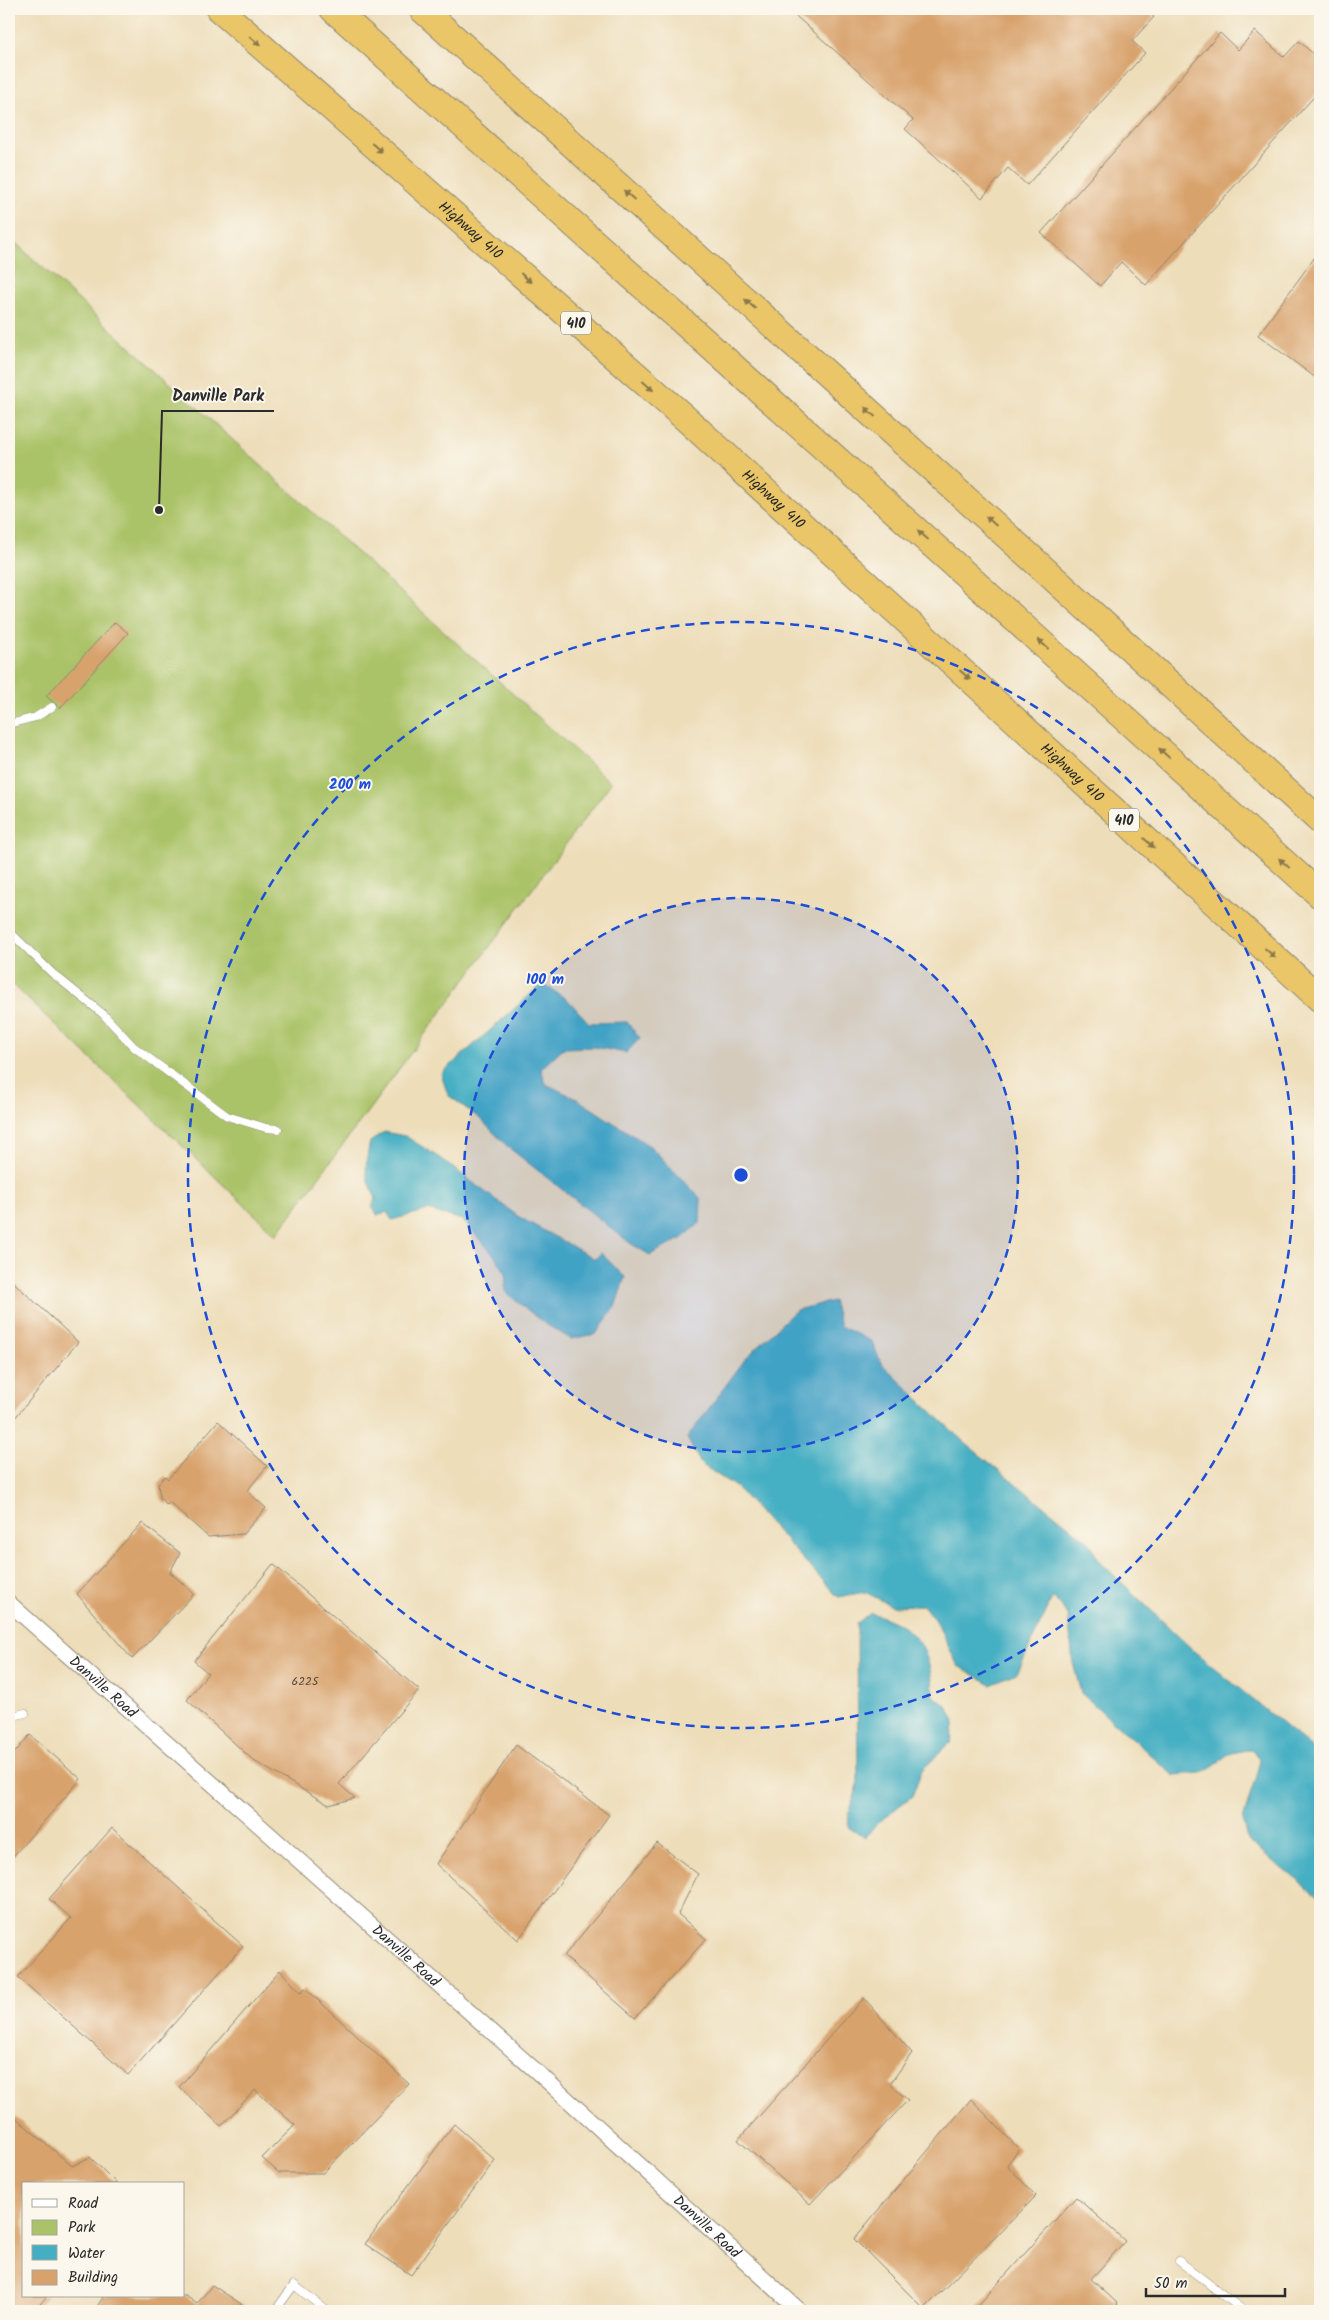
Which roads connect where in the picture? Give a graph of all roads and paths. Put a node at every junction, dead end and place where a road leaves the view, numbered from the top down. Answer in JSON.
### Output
{"nodes":[{"id":1,"x":219,"y":9,"type":"edge"},
{"id":2,"x":333,"y":9,"type":"edge"},
{"id":3,"x":422,"y":9,"type":"edge"},
{"id":4,"x":1028,"y":554,"type":"junction"},
{"id":5,"x":52,"y":707,"type":"dead end"},
{"id":6,"x":9,"y":724,"type":"edge"},
{"id":7,"x":1320,"y":798,"type":"edge"},
{"id":8,"x":1320,"y":822,"type":"edge"},
{"id":9,"x":1320,"y":895,"type":"edge"},
{"id":10,"x":9,"y":931,"type":"edge"},
{"id":11,"x":1320,"y":999,"type":"edge"},
{"id":12,"x":278,"y":1129,"type":"dead end"},
{"id":13,"x":9,"y":1603,"type":"edge"},
{"id":14,"x":25,"y":1714,"type":"dead end"},
{"id":15,"x":9,"y":1716,"type":"edge"},
{"id":16,"x":1179,"y":2261,"type":"dead end"},
{"id":17,"x":275,"y":2311,"type":"edge"},
{"id":18,"x":327,"y":2311,"type":"edge"},
{"id":19,"x":800,"y":2311,"type":"edge"},
{"id":20,"x":1244,"y":2311,"type":"edge"}],
"edges":[{"from":1,"to":11,"type":"highway","name":"Highway 410","number":"410","one_way":true},
{"from":9,"to":2,"type":"highway","one_way":true},
{"from":4,"to":3,"type":"highway","one_way":true},
{"from":4,"to":7,"type":"highway"},
{"from":4,"to":8,"type":"highway"},
{"from":5,"to":6,"type":"lane"},
{"from":10,"to":12,"type":"lane"},
{"from":13,"to":19,"type":"street","name":"Danville Road"},
{"from":14,"to":15,"type":"lane"},
{"from":16,"to":20,"type":"lane"},
{"from":17,"to":18,"type":"lane"}]}
